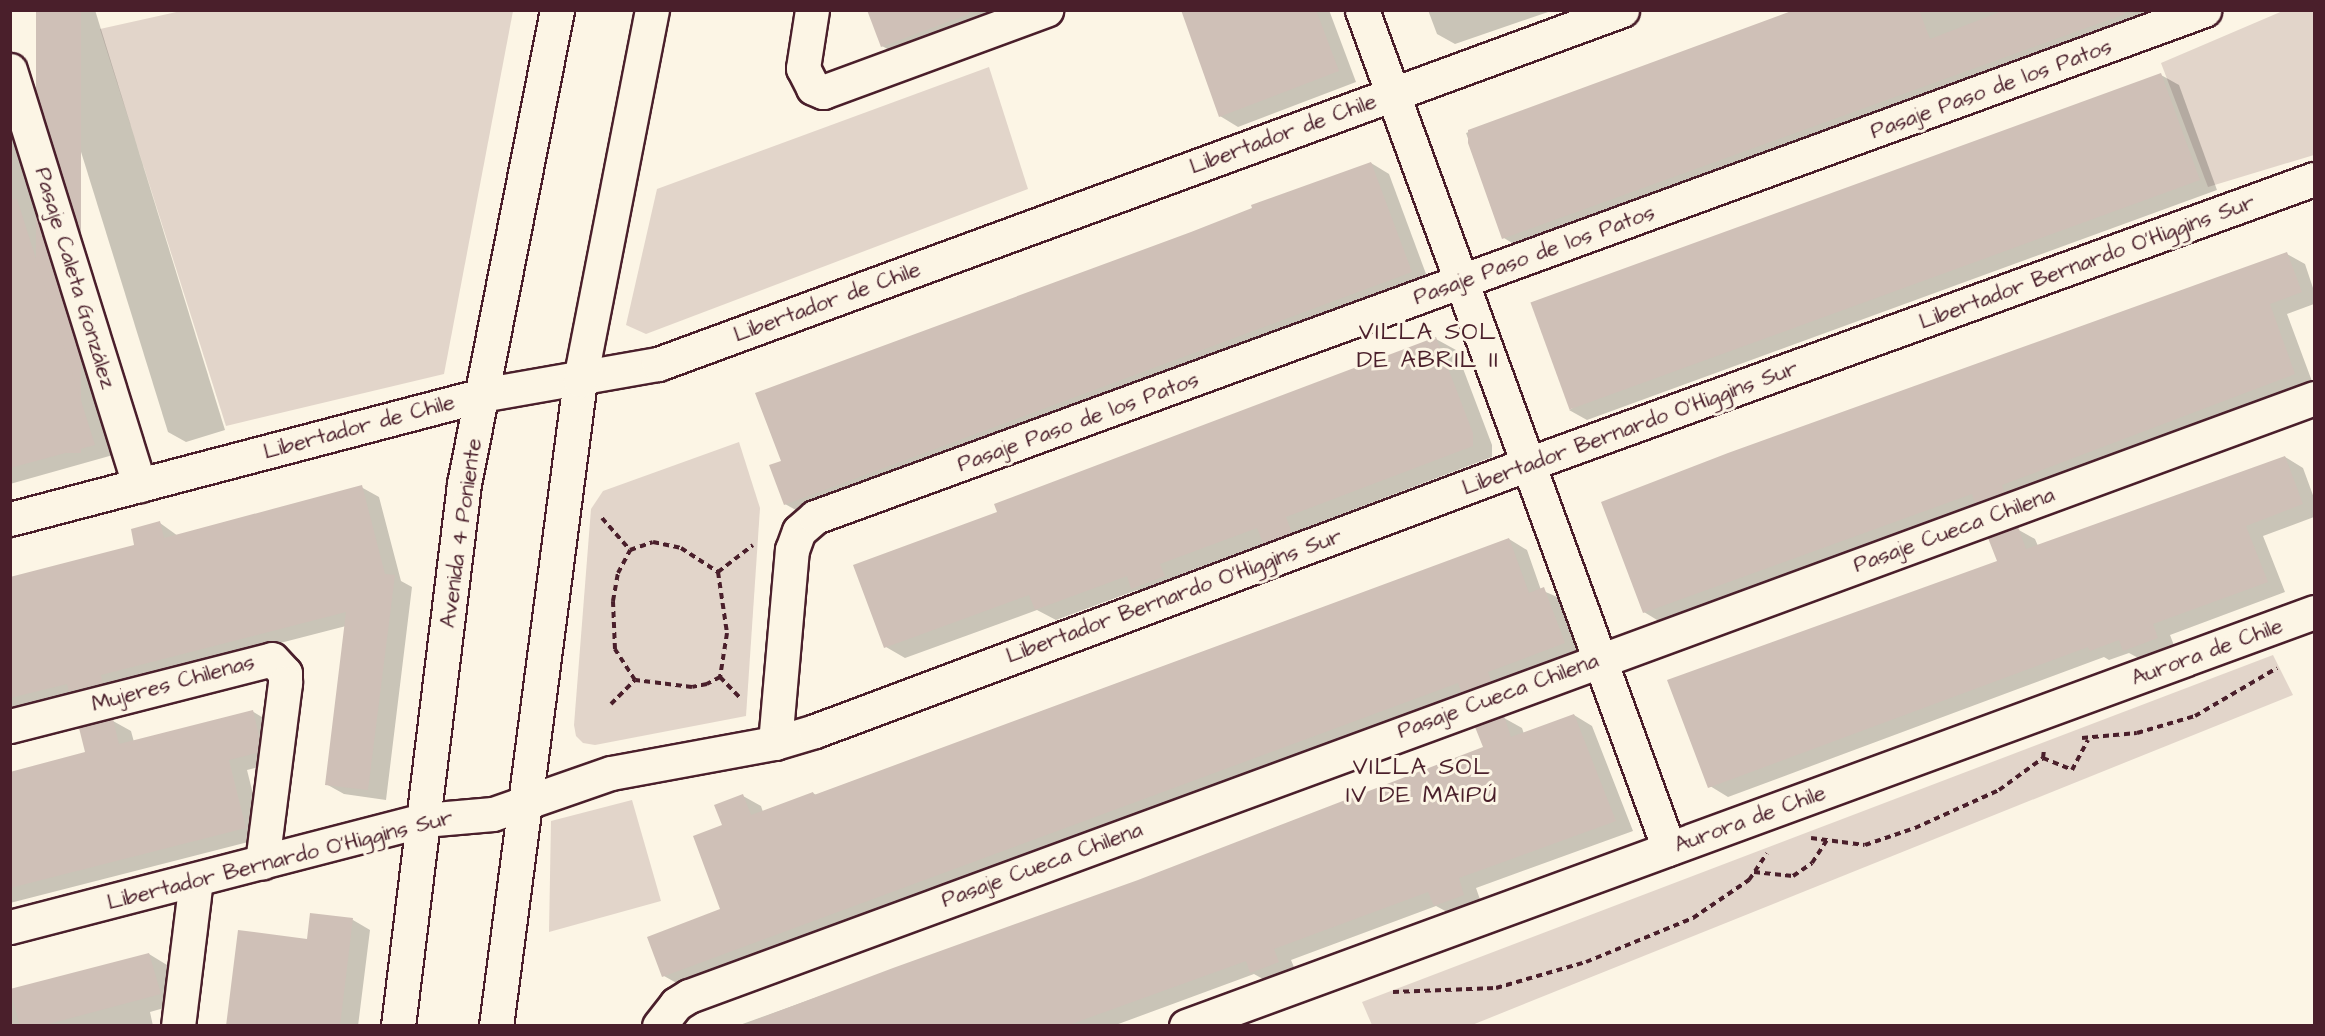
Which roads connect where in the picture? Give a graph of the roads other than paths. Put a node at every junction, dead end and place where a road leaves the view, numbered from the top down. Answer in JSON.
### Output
{"nodes":[{"id":1,"x":557,"y":10,"type":"edge"},
{"id":2,"x":652,"y":10,"type":"edge"},
{"id":3,"x":812,"y":10,"type":"edge"},
{"id":4,"x":1046,"y":10,"type":"edge"},
{"id":5,"x":1362,"y":10,"type":"edge"},
{"id":6,"x":1622,"y":10,"type":"edge"},
{"id":7,"x":2204,"y":10,"type":"edge"},
{"id":8,"x":10,"y":70,"type":"edge"},
{"id":9,"x":1393,"y":94,"type":"junction"},
{"id":10,"x":2314,"y":179,"type":"edge"},
{"id":11,"x":1462,"y":282,"type":"junction"},
{"id":12,"x":580,"y":380,"type":"junction"},
{"id":13,"x":482,"y":394,"type":"junction"},
{"id":14,"x":2314,"y":398,"type":"edge"},
{"id":15,"x":1528,"y":464,"type":"junction"},
{"id":16,"x":139,"y":485,"type":"junction"},
{"id":17,"x":10,"y":519,"type":"edge"},
{"id":18,"x":2314,"y":612,"type":"edge"},
{"id":19,"x":1599,"y":659,"type":"junction"},
{"id":20,"x":10,"y":726,"type":"edge"},
{"id":21,"x":775,"y":744,"type":"junction"},
{"id":22,"x":524,"y":805,"type":"junction"},
{"id":23,"x":424,"y":820,"type":"junction"},
{"id":24,"x":1669,"y":849,"type":"junction"},
{"id":25,"x":262,"y":863,"type":"junction"},
{"id":26,"x":196,"y":880,"type":"junction"},
{"id":27,"x":10,"y":927,"type":"edge"},
{"id":28,"x":178,"y":1026,"type":"edge"},
{"id":29,"x":398,"y":1026,"type":"edge"},
{"id":30,"x":496,"y":1026,"type":"edge"},
{"id":31,"x":659,"y":1026,"type":"edge"},
{"id":32,"x":1186,"y":1026,"type":"edge"}],
"edges":[{"from":1,"to":13,"type":"street","name":"Avenida 4 Poniente"},
{"from":2,"to":12,"type":"street"},
{"from":3,"to":4,"type":"street"},
{"from":5,"to":9,"type":"street"},
{"from":6,"to":9,"type":"street","name":"Libertador de Chile"},
{"from":7,"to":11,"type":"street","name":"Pasaje Paso de los Patos"},
{"from":8,"to":16,"type":"street","name":"Pasaje Caleta González"},
{"from":9,"to":11,"type":"street"},
{"from":9,"to":12,"type":"street","name":"Libertador de Chile"},
{"from":10,"to":15,"type":"street","name":"Libertador Bernardo O'Higgins Sur"},
{"from":11,"to":15,"type":"street"},
{"from":11,"to":21,"type":"street","name":"Pasaje Paso de los Patos"},
{"from":12,"to":13,"type":"street","name":"Libertador de Chile"},
{"from":12,"to":22,"type":"street"},
{"from":13,"to":16,"type":"street","name":"Libertador de Chile"},
{"from":13,"to":23,"type":"street","name":"Avenida 4 Poniente"},
{"from":14,"to":19,"type":"street","name":"Pasaje Cueca Chilena"},
{"from":15,"to":19,"type":"street"},
{"from":15,"to":21,"type":"street","name":"Libertador Bernardo O'Higgins Sur"},
{"from":16,"to":17,"type":"street","name":"Libertador de Chile"},
{"from":18,"to":24,"type":"street","name":"Aurora de Chile"},
{"from":19,"to":24,"type":"street"},
{"from":19,"to":31,"type":"street","name":"Pasaje Cueca Chilena"},
{"from":20,"to":25,"type":"street","name":"Mujeres Chilenas"},
{"from":21,"to":22,"type":"street","name":"Libertador Bernardo O'Higgins Sur"},
{"from":22,"to":23,"type":"street","name":"Libertador Bernardo O'Higgins Sur"},
{"from":22,"to":30,"type":"street"},
{"from":23,"to":25,"type":"street","name":"Libertador Bernardo O'Higgins Sur"},
{"from":23,"to":29,"type":"street","name":"Avenida 4 Poniente"},
{"from":24,"to":32,"type":"street","name":"Aurora de Chile"},
{"from":25,"to":26,"type":"street","name":"Libertador Bernardo O'Higgins Sur"},
{"from":26,"to":27,"type":"street","name":"Libertador Bernardo O'Higgins Sur"},
{"from":26,"to":28,"type":"street"}]}
